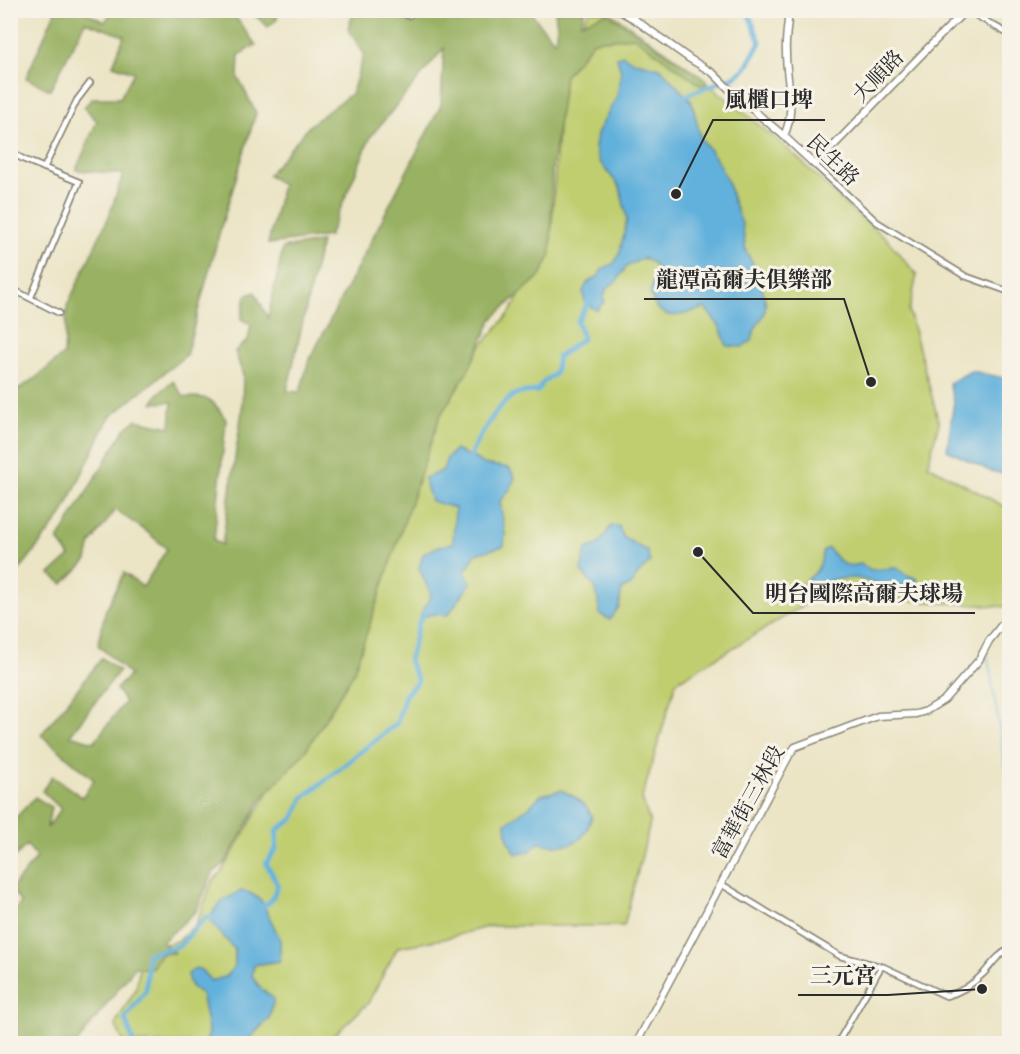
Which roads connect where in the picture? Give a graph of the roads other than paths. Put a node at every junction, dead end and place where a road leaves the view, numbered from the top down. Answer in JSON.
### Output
{"nodes":[{"id":1,"x":399,"y":10,"type":"edge"},
{"id":2,"x":416,"y":10,"type":"edge"},
{"id":3,"x":618,"y":10,"type":"edge"},
{"id":4,"x":789,"y":10,"type":"edge"},
{"id":5,"x":967,"y":10,"type":"edge"},
{"id":6,"x":1010,"y":35,"type":"edge"},
{"id":7,"x":90,"y":84,"type":"dead end"},
{"id":8,"x":784,"y":136,"type":"junction"},
{"id":9,"x":10,"y":152,"type":"edge"},
{"id":10,"x":815,"y":165,"type":"junction"},
{"id":11,"x":44,"y":168,"type":"junction"},
{"id":12,"x":10,"y":288,"type":"edge"},
{"id":13,"x":1010,"y":292,"type":"edge"},
{"id":14,"x":30,"y":297,"type":"junction"},
{"id":15,"x":59,"y":313,"type":"dead end"},
{"id":16,"x":1010,"y":614,"type":"edge"},
{"id":17,"x":722,"y":884,"type":"junction"},
{"id":18,"x":1010,"y":950,"type":"edge"},
{"id":19,"x":881,"y":967,"type":"junction"},
{"id":20,"x":636,"y":1044,"type":"edge"},
{"id":21,"x":837,"y":1044,"type":"edge"}],
"edges":[{"from":1,"to":2,"type":"street"},
{"from":3,"to":8,"type":"street","name":"民生路"},
{"from":4,"to":8,"type":"street"},
{"from":5,"to":6,"type":"street"},
{"from":5,"to":10,"type":"street","name":"大順路"},
{"from":7,"to":11,"type":"street"},
{"from":8,"to":10,"type":"street","name":"民生路"},
{"from":9,"to":11,"type":"street"},
{"from":10,"to":13,"type":"street","name":"民生路"},
{"from":11,"to":14,"type":"street"},
{"from":12,"to":14,"type":"street"},
{"from":14,"to":15,"type":"street"},
{"from":16,"to":17,"type":"street","name":"富華街三林段"},
{"from":17,"to":19,"type":"street"},
{"from":17,"to":20,"type":"street","name":"富華街三林段"},
{"from":18,"to":19,"type":"street"},
{"from":19,"to":21,"type":"street"}]}
